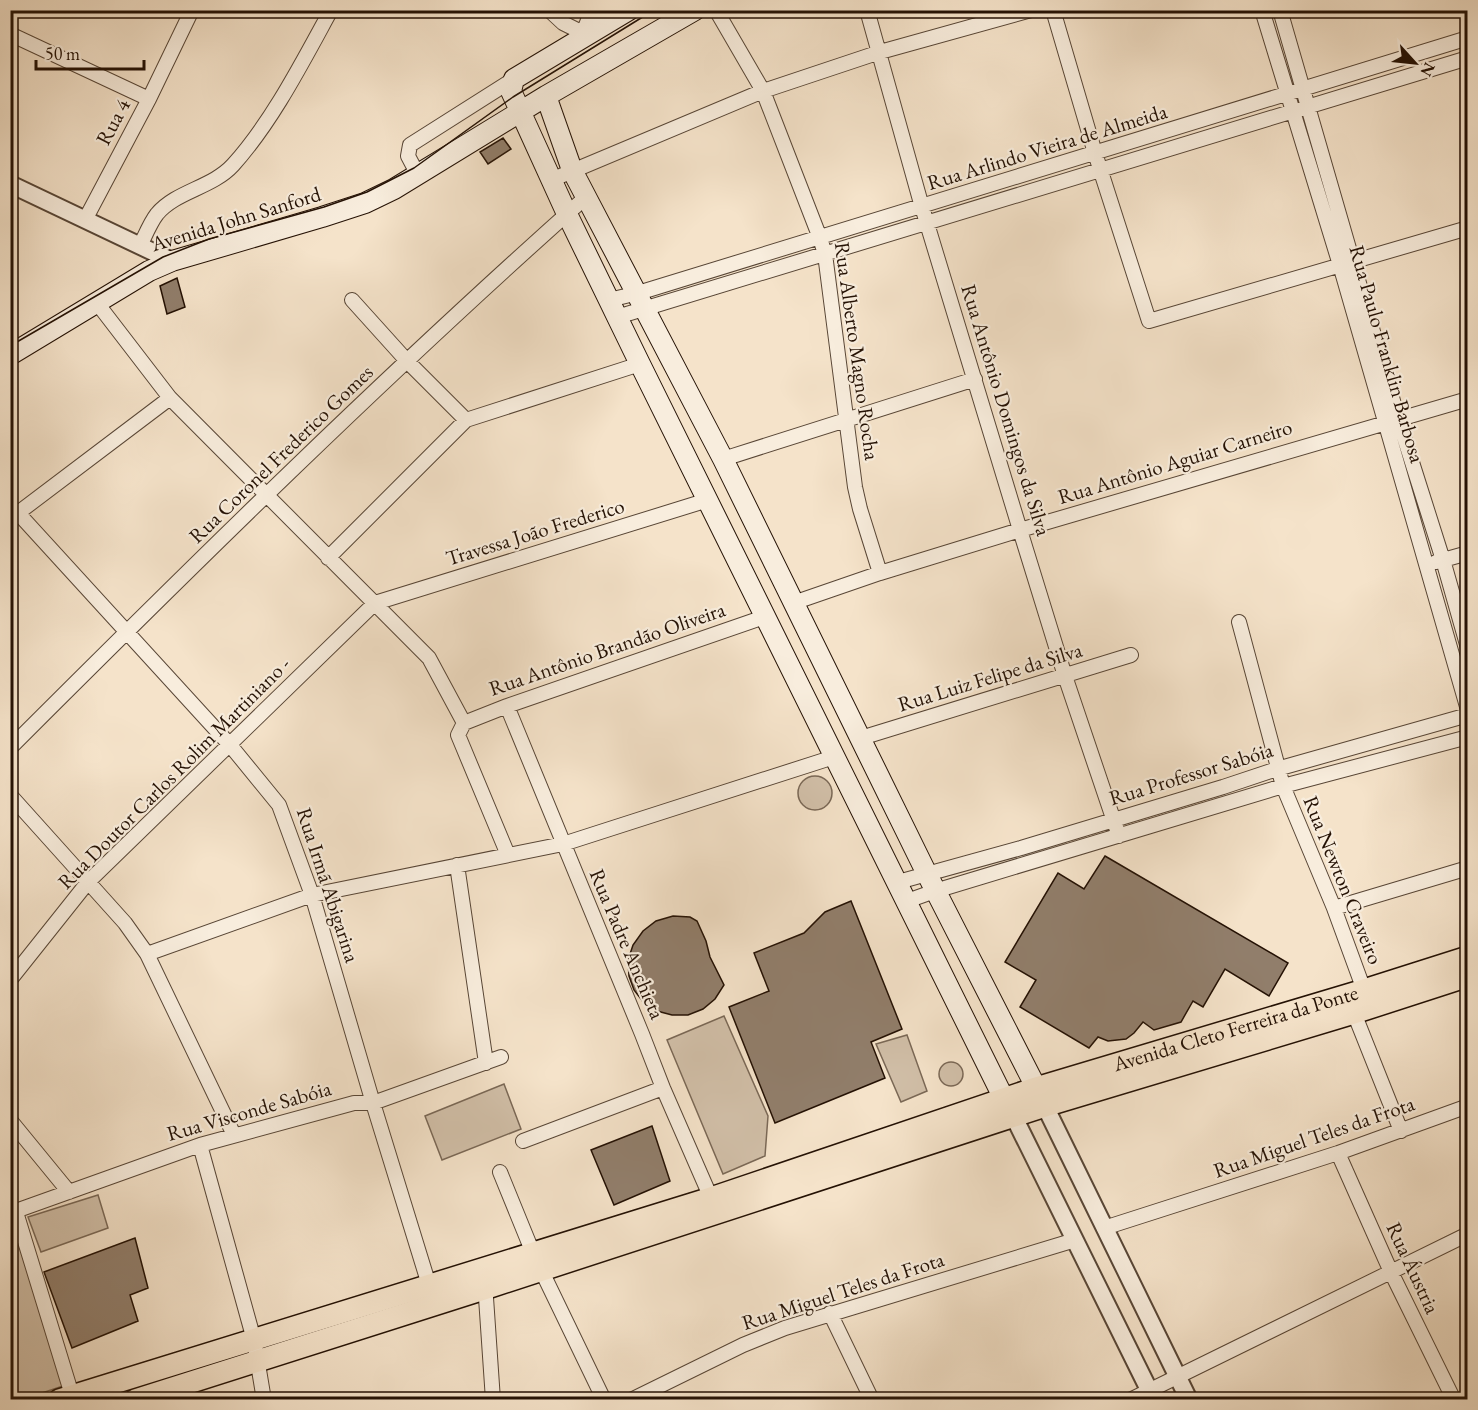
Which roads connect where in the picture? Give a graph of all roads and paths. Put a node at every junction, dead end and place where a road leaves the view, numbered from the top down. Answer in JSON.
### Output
{"nodes":[{"id":1,"x":192,"y":10,"type":"edge"},
{"id":2,"x":331,"y":10,"type":"edge"},
{"id":3,"x":549,"y":10,"type":"edge"},
{"id":4,"x":592,"y":10,"type":"edge"},
{"id":5,"x":629,"y":10,"type":"edge"},
{"id":6,"x":695,"y":10,"type":"edge"},
{"id":7,"x":716,"y":10,"type":"edge"},
{"id":8,"x":867,"y":10,"type":"edge"},
{"id":9,"x":1031,"y":10,"type":"edge"},
{"id":10,"x":1053,"y":10,"type":"edge"},
{"id":11,"x":1262,"y":10,"type":"edge"},
{"id":12,"x":1280,"y":10,"type":"edge"},
{"id":13,"x":10,"y":34,"type":"edge"},
{"id":14,"x":581,"y":37,"type":"junction"},
{"id":15,"x":1467,"y":38,"type":"edge"},
{"id":16,"x":880,"y":52,"type":"junction"},
{"id":17,"x":1424,"y":52,"type":"junction"},
{"id":18,"x":1467,"y":58,"type":"edge"},
{"id":19,"x":1380,"y":65,"type":"junction"},
{"id":20,"x":1429,"y":70,"type":"junction"},
{"id":21,"x":514,"y":79,"type":"junction"},
{"id":22,"x":1385,"y":83,"type":"junction"},
{"id":23,"x":1302,"y":90,"type":"junction"},
{"id":24,"x":763,"y":91,"type":"junction"},
{"id":25,"x":546,"y":96,"type":"junction"},
{"id":26,"x":1287,"y":96,"type":"junction"},
{"id":27,"x":149,"y":99,"type":"junction"},
{"id":28,"x":1307,"y":107,"type":"junction"},
{"id":29,"x":1293,"y":111,"type":"junction"},
{"id":30,"x":520,"y":112,"type":"junction"},
{"id":31,"x":1186,"y":125,"type":"junction"},
{"id":32,"x":1190,"y":142,"type":"junction"},
{"id":33,"x":1095,"y":153,"type":"junction"},
{"id":34,"x":572,"y":170,"type":"junction"},
{"id":35,"x":1101,"y":171,"type":"junction"},
{"id":36,"x":418,"y":175,"type":"junction"},
{"id":37,"x":551,"y":180,"type":"junction"},
{"id":38,"x":12,"y":187,"type":"edge"},
{"id":39,"x":586,"y":196,"type":"junction"},
{"id":40,"x":922,"y":207,"type":"junction"},
{"id":41,"x":567,"y":214,"type":"junction"},
{"id":42,"x":85,"y":220,"type":"junction"},
{"id":43,"x":927,"y":222,"type":"junction"},
{"id":44,"x":1467,"y":228,"type":"edge"},
{"id":45,"x":820,"y":238,"type":"junction"},
{"id":46,"x":140,"y":246,"type":"junction"},
{"id":47,"x":825,"y":254,"type":"junction"},
{"id":48,"x":172,"y":261,"type":"junction"},
{"id":49,"x":1346,"y":263,"type":"junction"},
{"id":50,"x":352,"y":300,"type":"dead end"},
{"id":51,"x":641,"y":301,"type":"junction"},
{"id":52,"x":97,"y":303,"type":"junction"},
{"id":53,"x":613,"y":308,"type":"junction"},
{"id":54,"x":10,"y":354,"type":"edge"},
{"id":55,"x":408,"y":360,"type":"junction"},
{"id":56,"x":640,"y":364,"type":"junction"},
{"id":57,"x":975,"y":379,"type":"junction"},
{"id":58,"x":170,"y":398,"type":"junction"},
{"id":59,"x":1467,"y":399,"type":"edge"},
{"id":60,"x":466,"y":420,"type":"junction"},
{"id":61,"x":1391,"y":420,"type":"junction"},
{"id":62,"x":845,"y":421,"type":"junction"},
{"id":63,"x":723,"y":459,"type":"junction"},
{"id":64,"x":266,"y":496,"type":"junction"},
{"id":65,"x":708,"y":500,"type":"junction"},
{"id":66,"x":1428,"y":511,"type":"junction"},
{"id":67,"x":14,"y":516,"type":"edge"},
{"id":68,"x":1411,"y":516,"type":"junction"},
{"id":69,"x":1020,"y":530,"type":"junction"},
{"id":70,"x":1467,"y":553,"type":"edge"},
{"id":71,"x":328,"y":558,"type":"junction"},
{"id":72,"x":1443,"y":560,"type":"junction"},
{"id":73,"x":1425,"y":565,"type":"junction"},
{"id":74,"x":880,"y":573,"type":"junction"},
{"id":75,"x":375,"y":603,"type":"junction"},
{"id":76,"x":794,"y":603,"type":"junction"},
{"id":77,"x":764,"y":617,"type":"junction"},
{"id":78,"x":1239,"y":622,"type":"dead end"},
{"id":79,"x":127,"y":632,"type":"junction"},
{"id":80,"x":816,"y":648,"type":"junction"},
{"id":81,"x":1467,"y":648,"type":"edge"},
{"id":82,"x":1131,"y":655,"type":"dead end"},
{"id":83,"x":788,"y":662,"type":"junction"},
{"id":84,"x":1065,"y":676,"type":"junction"},
{"id":85,"x":507,"y":706,"type":"junction"},
{"id":86,"x":1467,"y":710,"type":"edge"},
{"id":87,"x":1467,"y":715,"type":"edge"},
{"id":88,"x":464,"y":723,"type":"junction"},
{"id":89,"x":1467,"y":737,"type":"edge"},
{"id":90,"x":861,"y":738,"type":"junction"},
{"id":91,"x":230,"y":745,"type":"junction"},
{"id":92,"x":10,"y":748,"type":"edge"},
{"id":93,"x":834,"y":757,"type":"junction"},
{"id":94,"x":1277,"y":769,"type":"junction"},
{"id":95,"x":1282,"y":786,"type":"junction"},
{"id":96,"x":1223,"y":787,"type":"junction"},
{"id":97,"x":10,"y":795,"type":"edge"},
{"id":98,"x":1227,"y":803,"type":"junction"},
{"id":99,"x":1114,"y":819,"type":"junction"},
{"id":100,"x":1119,"y":836,"type":"junction"},
{"id":101,"x":563,"y":844,"type":"junction"},
{"id":102,"x":508,"y":855,"type":"junction"},
{"id":103,"x":458,"y":865,"type":"junction"},
{"id":104,"x":1467,"y":868,"type":"edge"},
{"id":105,"x":88,"y":882,"type":"junction"},
{"id":106,"x":898,"y":882,"type":"junction"},
{"id":107,"x":931,"y":882,"type":"junction"},
{"id":108,"x":312,"y":895,"type":"junction"},
{"id":109,"x":907,"y":901,"type":"junction"},
{"id":110,"x":1334,"y":908,"type":"junction"},
{"id":111,"x":147,"y":954,"type":"junction"},
{"id":112,"x":1467,"y":957,"type":"edge"},
{"id":113,"x":1467,"y":976,"type":"edge"},
{"id":114,"x":10,"y":980,"type":"edge"},
{"id":115,"x":1364,"y":990,"type":"junction"},
{"id":116,"x":1354,"y":1013,"type":"junction"},
{"id":117,"x":501,"y":1057,"type":"dead end"},
{"id":118,"x":486,"y":1064,"type":"junction"},
{"id":119,"x":663,"y":1088,"type":"junction"},
{"id":120,"x":1041,"y":1097,"type":"junction"},
{"id":121,"x":373,"y":1103,"type":"junction"},
{"id":122,"x":1467,"y":1106,"type":"edge"},
{"id":123,"x":1009,"y":1108,"type":"junction"},
{"id":124,"x":10,"y":1120,"type":"edge"},
{"id":125,"x":1401,"y":1131,"type":"junction"},
{"id":126,"x":234,"y":1135,"type":"junction"},
{"id":127,"x":523,"y":1141,"type":"dead end"},
{"id":128,"x":200,"y":1145,"type":"junction"},
{"id":129,"x":1338,"y":1153,"type":"junction"},
{"id":130,"x":500,"y":1172,"type":"dead end"},
{"id":131,"x":69,"y":1192,"type":"junction"},
{"id":132,"x":711,"y":1198,"type":"junction"},
{"id":133,"x":13,"y":1212,"type":"edge"},
{"id":134,"x":1104,"y":1228,"type":"junction"},
{"id":135,"x":1467,"y":1234,"type":"edge"},
{"id":136,"x":1075,"y":1240,"type":"junction"},
{"id":137,"x":537,"y":1261,"type":"junction"},
{"id":138,"x":1391,"y":1272,"type":"junction"},
{"id":139,"x":484,"y":1279,"type":"junction"},
{"id":140,"x":429,"y":1285,"type":"junction"},
{"id":141,"x":830,"y":1313,"type":"junction"},
{"id":142,"x":254,"y":1340,"type":"junction"},
{"id":143,"x":258,"y":1361,"type":"junction"},
{"id":144,"x":1177,"y":1376,"type":"junction"},
{"id":145,"x":1151,"y":1395,"type":"edge"},
{"id":146,"x":65,"y":1397,"type":"edge"},
{"id":147,"x":135,"y":1400,"type":"edge"},
{"id":148,"x":264,"y":1400,"type":"edge"},
{"id":149,"x":493,"y":1400,"type":"edge"},
{"id":150,"x":603,"y":1400,"type":"edge"},
{"id":151,"x":631,"y":1400,"type":"edge"},
{"id":152,"x":872,"y":1400,"type":"edge"},
{"id":153,"x":1130,"y":1400,"type":"edge"},
{"id":154,"x":1189,"y":1400,"type":"edge"},
{"id":155,"x":1454,"y":1400,"type":"edge"}],
"edges":[{"from":1,"to":27,"type":"street","name":"Rua 4"},
{"from":2,"to":46,"type":"street"},
{"from":3,"to":14,"type":"street"},
{"from":4,"to":14,"type":"street"},
{"from":5,"to":14,"type":"main road"},
{"from":6,"to":25,"type":"main road","name":"Avenida John Sanford"},
{"from":7,"to":24,"type":"street","name":"Rua Alberto Magno Rocha"},
{"from":8,"to":16,"type":"street","name":"Rua Antônio Domingos da Silva"},
{"from":9,"to":16,"type":"street"},
{"from":10,"to":33,"type":"street"},
{"from":11,"to":26,"type":"street","name":"Rua Paulo Franklin Barbosa"},
{"from":12,"to":23,"type":"street","name":"Rua Paulo Franklin Barbosa"},
{"from":13,"to":27,"type":"street"},
{"from":14,"to":21,"type":"main road"},
{"from":15,"to":17,"type":"street","name":"Rua Arlindo Vieira de Almeida"},
{"from":16,"to":24,"type":"street"},
{"from":16,"to":40,"type":"street","name":"Rua Antônio Domingos da Silva"},
{"from":17,"to":19,"type":"street","name":"Rua Arlindo Vieira de Almeida"},
{"from":17,"to":20,"type":"street"},
{"from":18,"to":20,"type":"street","name":"Rua Arlindo Vieira de Almeida"},
{"from":19,"to":22,"type":"street"},
{"from":19,"to":23,"type":"street","name":"Rua Arlindo Vieira de Almeida"},
{"from":20,"to":22,"type":"street","name":"Rua Arlindo Vieira de Almeida"},
{"from":21,"to":30,"type":"main road"},
{"from":21,"to":36,"type":"street"},
{"from":22,"to":28,"type":"street","name":"Rua Arlindo Vieira de Almeida"},
{"from":23,"to":26,"type":"street","name":"Rua Arlindo Vieira de Almeida"},
{"from":23,"to":28,"type":"street","name":"Rua Paulo Franklin Barbosa"},
{"from":24,"to":34,"type":"street"},
{"from":24,"to":45,"type":"street","name":"Rua Alberto Magno Rocha"},
{"from":25,"to":30,"type":"main road","name":"Avenida John Sanford"},
{"from":25,"to":34,"type":"main road"},
{"from":26,"to":29,"type":"street","name":"Rua Paulo Franklin Barbosa"},
{"from":26,"to":31,"type":"street","name":"Rua Arlindo Vieira de Almeida"},
{"from":27,"to":42,"type":"street","name":"Rua 4"},
{"from":28,"to":29,"type":"street","name":"Rua Arlindo Vieira de Almeida"},
{"from":28,"to":49,"type":"street","name":"Rua Paulo Franklin Barbosa"},
{"from":29,"to":32,"type":"street","name":"Rua Arlindo Vieira de Almeida"},
{"from":29,"to":49,"type":"street","name":"Rua Paulo Franklin Barbosa"},
{"from":30,"to":36,"type":"main road","name":"Avenida John Sanford"},
{"from":30,"to":37,"type":"main road"},
{"from":31,"to":32,"type":"street"},
{"from":31,"to":33,"type":"street","name":"Rua Arlindo Vieira de Almeida"},
{"from":32,"to":35,"type":"street","name":"Rua Arlindo Vieira de Almeida"},
{"from":33,"to":35,"type":"street"},
{"from":33,"to":40,"type":"street","name":"Rua Arlindo Vieira de Almeida"},
{"from":34,"to":37,"type":"street"},
{"from":34,"to":39,"type":"main road"},
{"from":35,"to":43,"type":"street","name":"Rua Arlindo Vieira de Almeida"},
{"from":35,"to":49,"type":"street"},
{"from":36,"to":48,"type":"main road","name":"Avenida John Sanford"},
{"from":37,"to":41,"type":"main road"},
{"from":38,"to":42,"type":"street"},
{"from":39,"to":41,"type":"street","name":"Rua Coronel Frederico Gomes"},
{"from":39,"to":51,"type":"main road"},
{"from":40,"to":43,"type":"street","name":"Rua Antônio Domingos da Silva"},
{"from":40,"to":45,"type":"street","name":"Rua Arlindo Vieira de Almeida"},
{"from":41,"to":53,"type":"main road"},
{"from":41,"to":55,"type":"street","name":"Rua Coronel Frederico Gomes"},
{"from":42,"to":46,"type":"street"},
{"from":43,"to":47,"type":"street","name":"Rua Arlindo Vieira de Almeida"},
{"from":43,"to":57,"type":"street","name":"Rua Antônio Domingos da Silva"},
{"from":44,"to":49,"type":"street"},
{"from":45,"to":47,"type":"street","name":"Rua Alberto Magno Rocha"},
{"from":45,"to":51,"type":"street","name":"Rua Arlindo Vieira de Almeida"},
{"from":46,"to":48,"type":"street"},
{"from":47,"to":51,"type":"street","name":"Rua Arlindo Vieira de Almeida"},
{"from":47,"to":62,"type":"street","name":"Rua Alberto Magno Rocha"},
{"from":48,"to":52,"type":"main road","name":"Avenida John Sanford"},
{"from":49,"to":61,"type":"street","name":"Rua Paulo Franklin Barbosa"},
{"from":50,"to":55,"type":"street"},
{"from":51,"to":53,"type":"street"},
{"from":51,"to":63,"type":"main road"},
{"from":52,"to":54,"type":"main road","name":"Avenida John Sanford"},
{"from":52,"to":58,"type":"street"},
{"from":53,"to":56,"type":"main road"},
{"from":55,"to":60,"type":"street"},
{"from":55,"to":64,"type":"street","name":"Rua Coronel Frederico Gomes"},
{"from":56,"to":60,"type":"street"},
{"from":56,"to":65,"type":"main road"},
{"from":57,"to":62,"type":"street"},
{"from":57,"to":69,"type":"street","name":"Rua Antônio Domingos da Silva"},
{"from":58,"to":64,"type":"street"},
{"from":58,"to":67,"type":"street"},
{"from":59,"to":61,"type":"street","name":"Rua Antônio Aguiar Carneiro"},
{"from":60,"to":71,"type":"street"},
{"from":61,"to":66,"type":"street","name":"Rua Paulo Franklin Barbosa"},
{"from":61,"to":68,"type":"street","name":"Rua Paulo Franklin Barbosa"},
{"from":61,"to":69,"type":"street","name":"Rua Antônio Aguiar Carneiro"},
{"from":62,"to":63,"type":"street"},
{"from":62,"to":74,"type":"street","name":"Rua Alberto Magno Rocha"},
{"from":63,"to":76,"type":"main road"},
{"from":64,"to":71,"type":"street"},
{"from":64,"to":79,"type":"street","name":"Rua Coronel Frederico Gomes"},
{"from":65,"to":75,"type":"street","name":"Travessa João Frederico"},
{"from":65,"to":77,"type":"main road"},
{"from":66,"to":68,"type":"street"},
{"from":66,"to":72,"type":"street","name":"Rua Paulo Franklin Barbosa"},
{"from":67,"to":79,"type":"street","name":"Rua Irmã Abigarina"},
{"from":68,"to":73,"type":"street","name":"Rua Paulo Franklin Barbosa"},
{"from":69,"to":74,"type":"street","name":"Rua Antônio Aguiar Carneiro"},
{"from":69,"to":84,"type":"street","name":"Rua Antônio Domingos da Silva"},
{"from":70,"to":72,"type":"street"},
{"from":71,"to":75,"type":"street"},
{"from":72,"to":73,"type":"street"},
{"from":72,"to":81,"type":"street","name":"Rua Paulo Franklin Barbosa"},
{"from":73,"to":86,"type":"street","name":"Rua Paulo Franklin Barbosa"},
{"from":74,"to":76,"type":"street","name":"Rua Antônio Aguiar Carneiro"},
{"from":75,"to":88,"type":"street"},
{"from":75,"to":91,"type":"street","name":"Rua Doutor Carlos Rolim Martiniano -"},
{"from":76,"to":80,"type":"main road"},
{"from":77,"to":83,"type":"main road"},
{"from":77,"to":85,"type":"street","name":"Rua Antônio Brandão Oliveira"},
{"from":78,"to":94,"type":"street"},
{"from":79,"to":91,"type":"street","name":"Rua Irmã Abigarina"},
{"from":79,"to":92,"type":"street","name":"Rua Coronel Frederico Gomes"},
{"from":80,"to":83,"type":"main road"},
{"from":80,"to":90,"type":"main road"},
{"from":82,"to":84,"type":"street","name":"Rua Luiz Felipe da Silva"},
{"from":83,"to":93,"type":"main road"},
{"from":84,"to":90,"type":"street","name":"Rua Luiz Felipe da Silva"},
{"from":84,"to":99,"type":"street","name":"Rua Antônio Domingos da Silva"},
{"from":85,"to":88,"type":"street","name":"Rua Antônio Brandão Oliveira"},
{"from":85,"to":101,"type":"street","name":"Rua Padre Anchieta"},
{"from":87,"to":94,"type":"street","name":"Rua Professor Sabóia"},
{"from":88,"to":102,"type":"street"},
{"from":89,"to":95,"type":"street","name":"Rua Professor Sabóia"},
{"from":90,"to":107,"type":"main road"},
{"from":91,"to":105,"type":"street","name":"Rua Doutor Carlos Rolim Martiniano -"},
{"from":91,"to":108,"type":"street","name":"Rua Irmã Abigarina"},
{"from":93,"to":101,"type":"street"},
{"from":93,"to":106,"type":"main road"},
{"from":94,"to":95,"type":"street","name":"Rua Newton Craveiro"},
{"from":94,"to":96,"type":"street","name":"Rua Professor Sabóia"},
{"from":95,"to":98,"type":"street","name":"Rua Professor Sabóia"},
{"from":95,"to":110,"type":"street","name":"Rua Newton Craveiro"},
{"from":96,"to":98,"type":"street"},
{"from":96,"to":99,"type":"street","name":"Rua Professor Sabóia"},
{"from":97,"to":105,"type":"street"},
{"from":98,"to":100,"type":"street","name":"Rua Professor Sabóia"},
{"from":99,"to":100,"type":"street","name":"Rua Antônio Domingos da Silva"},
{"from":99,"to":107,"type":"street","name":"Rua Professor Sabóia"},
{"from":100,"to":107,"type":"street","name":"Rua Professor Sabóia"},
{"from":101,"to":102,"type":"street"},
{"from":101,"to":119,"type":"street","name":"Rua Padre Anchieta"},
{"from":102,"to":103,"type":"street"},
{"from":103,"to":108,"type":"street"},
{"from":103,"to":118,"type":"street"},
{"from":104,"to":110,"type":"street"},
{"from":105,"to":111,"type":"street"},
{"from":105,"to":114,"type":"street","name":"Rua Doutor Carlos Rolim Martiniano -"},
{"from":106,"to":107,"type":"street"},
{"from":106,"to":109,"type":"main road"},
{"from":107,"to":109,"type":"street"},
{"from":107,"to":120,"type":"main road"},
{"from":108,"to":111,"type":"street"},
{"from":108,"to":121,"type":"street","name":"Rua Irmã Abigarina"},
{"from":109,"to":123,"type":"main road"},
{"from":110,"to":115,"type":"street","name":"Rua Newton Craveiro"},
{"from":111,"to":126,"type":"street"},
{"from":112,"to":115,"type":"main road","name":"Avenida Cleto Ferreira da Ponte"},
{"from":113,"to":116,"type":"main road","name":"Avenida Cleto Ferreira da Ponte"},
{"from":115,"to":120,"type":"main road","name":"Avenida Cleto Ferreira da Ponte"},
{"from":116,"to":120,"type":"main road","name":"Avenida Cleto Ferreira da Ponte"},
{"from":116,"to":125,"type":"street"},
{"from":117,"to":118,"type":"street","name":"Rua Visconde Sabóia"},
{"from":118,"to":121,"type":"street","name":"Rua Visconde Sabóia"},
{"from":119,"to":127,"type":"street"},
{"from":119,"to":132,"type":"street","name":"Rua Padre Anchieta"},
{"from":120,"to":123,"type":"main road","name":"Avenida Cleto Ferreira da Ponte"},
{"from":120,"to":134,"type":"street"},
{"from":121,"to":126,"type":"street","name":"Rua Visconde Sabóia"},
{"from":121,"to":140,"type":"street","name":"Rua Irmã Abigarina"},
{"from":122,"to":125,"type":"street","name":"Rua Miguel Teles da Frota"},
{"from":123,"to":132,"type":"main road"},
{"from":123,"to":136,"type":"street"},
{"from":123,"to":137,"type":"main road"},
{"from":124,"to":131,"type":"street"},
{"from":125,"to":129,"type":"street","name":"Rua Miguel Teles da Frota"},
{"from":126,"to":128,"type":"street","name":"Rua Visconde Sabóia"},
{"from":128,"to":131,"type":"street","name":"Rua Visconde Sabóia"},
{"from":128,"to":142,"type":"street"},
{"from":129,"to":134,"type":"street","name":"Rua Miguel Teles da Frota"},
{"from":129,"to":138,"type":"street","name":"Rua Áustria"},
{"from":130,"to":137,"type":"street"},
{"from":131,"to":133,"type":"street","name":"Rua Visconde Sabóia"},
{"from":132,"to":137,"type":"main road"},
{"from":133,"to":146,"type":"street"},
{"from":134,"to":144,"type":"street"},
{"from":135,"to":138,"type":"street"},
{"from":136,"to":141,"type":"street","name":"Rua Miguel Teles da Frota"},
{"from":136,"to":145,"type":"street"},
{"from":137,"to":139,"type":"main road"},
{"from":137,"to":150,"type":"street"},
{"from":138,"to":144,"type":"street"},
{"from":138,"to":155,"type":"street","name":"Rua Áustria"},
{"from":139,"to":140,"type":"main road"},
{"from":139,"to":143,"type":"main road"},
{"from":139,"to":149,"type":"street"},
{"from":140,"to":142,"type":"main road"},
{"from":141,"to":151,"type":"street","name":"Rua Miguel Teles da Frota"},
{"from":141,"to":152,"type":"street"},
{"from":142,"to":143,"type":"street"},
{"from":142,"to":146,"type":"main road"},
{"from":143,"to":147,"type":"main road"},
{"from":143,"to":148,"type":"street"},
{"from":144,"to":145,"type":"street"},
{"from":144,"to":154,"type":"street"},
{"from":145,"to":153,"type":"street"}]}
